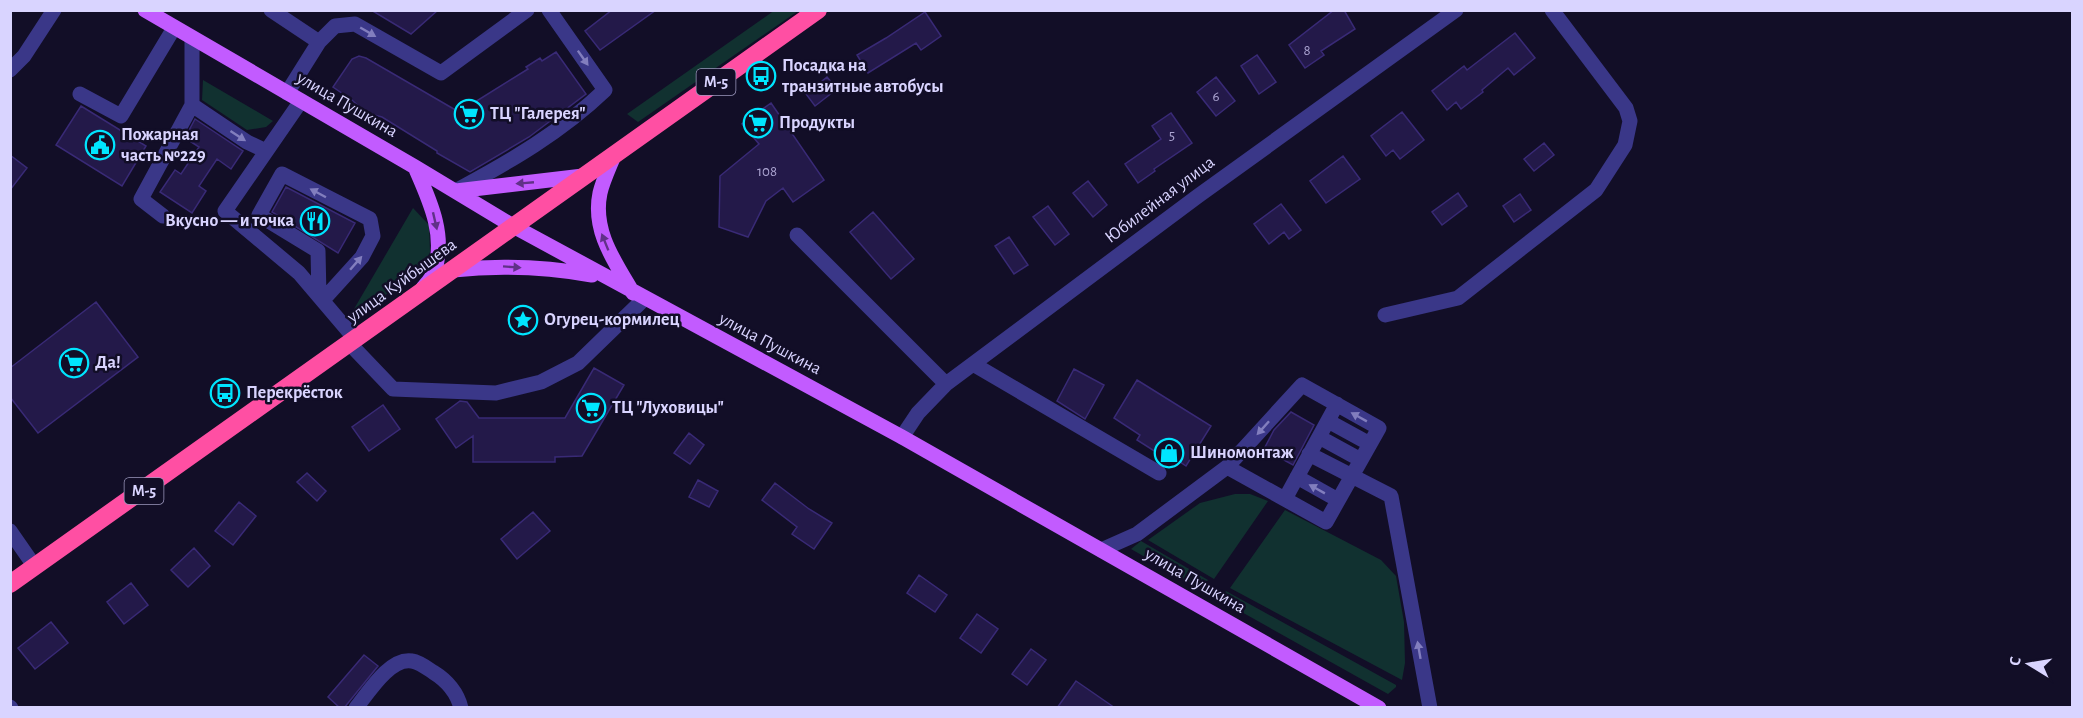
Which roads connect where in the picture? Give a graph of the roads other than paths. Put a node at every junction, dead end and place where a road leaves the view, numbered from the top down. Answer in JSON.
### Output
{"nodes":[{"id":1,"x":54,"y":10,"type":"edge"},
{"id":2,"x":145,"y":10,"type":"edge"},
{"id":3,"x":271,"y":10,"type":"edge"},
{"id":4,"x":528,"y":10,"type":"edge"},
{"id":5,"x":549,"y":10,"type":"edge"},
{"id":6,"x":818,"y":10,"type":"edge"},
{"id":7,"x":1456,"y":10,"type":"edge"},
{"id":8,"x":1552,"y":10,"type":"edge"},
{"id":9,"x":174,"y":28,"type":"junction"},
{"id":10,"x":192,"y":39,"type":"junction"},
{"id":11,"x":319,"y":42,"type":"junction"},
{"id":12,"x":10,"y":70,"type":"edge"},
{"id":13,"x":287,"y":93,"type":"junction"},
{"id":14,"x":80,"y":94,"type":"dead end"},
{"id":15,"x":301,"y":101,"type":"junction"},
{"id":16,"x":192,"y":105,"type":"junction"},
{"id":17,"x":266,"y":152,"type":"junction"},
{"id":18,"x":615,"y":153,"type":"junction"},
{"id":19,"x":415,"y":167,"type":"junction"},
{"id":20,"x":583,"y":176,"type":"junction"},
{"id":21,"x":456,"y":191,"type":"junction"},
{"id":22,"x":163,"y":216,"type":"dead end"},
{"id":23,"x":513,"y":226,"type":"junction"},
{"id":24,"x":797,"y":235,"type":"dead end"},
{"id":25,"x":453,"y":270,"type":"junction"},
{"id":26,"x":604,"y":276,"type":"junction"},
{"id":27,"x":421,"y":292,"type":"junction"},
{"id":28,"x":639,"y":296,"type":"junction"},
{"id":29,"x":321,"y":298,"type":"junction"},
{"id":30,"x":1385,"y":315,"type":"dead end"},
{"id":31,"x":353,"y":342,"type":"junction"},
{"id":32,"x":973,"y":364,"type":"junction"},
{"id":33,"x":946,"y":384,"type":"junction"},
{"id":34,"x":1337,"y":404,"type":"junction"},
{"id":35,"x":1328,"y":421,"type":"junction"},
{"id":36,"x":1319,"y":436,"type":"junction"},
{"id":37,"x":902,"y":437,"type":"junction"},
{"id":38,"x":1370,"y":444,"type":"junction"},
{"id":39,"x":1309,"y":454,"type":"junction"},
{"id":40,"x":1361,"y":460,"type":"junction"},
{"id":41,"x":1227,"y":466,"type":"junction"},
{"id":42,"x":1159,"y":473,"type":"dead end"},
{"id":43,"x":1297,"y":477,"type":"junction"},
{"id":44,"x":1351,"y":478,"type":"junction"},
{"id":45,"x":1285,"y":499,"type":"junction"},
{"id":46,"x":1338,"y":500,"type":"junction"},
{"id":47,"x":10,"y":531,"type":"edge"},
{"id":48,"x":1101,"y":550,"type":"junction"},
{"id":49,"x":35,"y":567,"type":"junction"},
{"id":50,"x":10,"y":584,"type":"edge"},
{"id":51,"x":356,"y":708,"type":"edge"},
{"id":52,"x":461,"y":708,"type":"edge"},
{"id":53,"x":1379,"y":708,"type":"edge"},
{"id":54,"x":1430,"y":708,"type":"edge"}],
"edges":[{"from":1,"to":12,"type":"street"},
{"from":2,"to":9,"type":"main road","name":"улица Пушкина"},
{"from":3,"to":11,"type":"street"},
{"from":11,"to":4,"type":"street","one_way":true},
{"from":5,"to":21,"type":"street","one_way":true},
{"from":6,"to":18,"type":"highway","name":"улица Куйбышева","number":"М-5"},
{"from":7,"to":32,"type":"street","name":"Юбилейная улица"},
{"from":8,"to":30,"type":"street"},
{"from":9,"to":10,"type":"main road","name":"улица Пушкина"},
{"from":9,"to":14,"type":"street"},
{"from":10,"to":13,"type":"main road","name":"улица Пушкина"},
{"from":10,"to":16,"type":"street"},
{"from":11,"to":13,"type":"street"},
{"from":13,"to":15,"type":"main road","name":"улица Пушкина"},
{"from":15,"to":17,"type":"street"},
{"from":15,"to":19,"type":"main road","name":"улица Пушкина"},
{"from":16,"to":17,"type":"street","one_way":true},
{"from":16,"to":22,"type":"street"},
{"from":17,"to":29,"type":"street"},
{"from":18,"to":20,"type":"highway","name":"улица Куйбышева","number":"М-5"},
{"from":28,"to":18,"type":"main road","one_way":true},
{"from":19,"to":21,"type":"main road","name":"улица Пушкина"},
{"from":19,"to":27,"type":"main road","one_way":true},
{"from":20,"to":21,"type":"main road","one_way":true},
{"from":20,"to":23,"type":"highway","name":"улица Куйбышева","number":"М-5"},
{"from":21,"to":23,"type":"main road","name":"улица Пушкина"},
{"from":23,"to":25,"type":"highway","name":"улица Куйбышева","number":"М-5"},
{"from":23,"to":26,"type":"main road","name":"улица Пушкина"},
{"from":24,"to":33,"type":"street"},
{"from":25,"to":26,"type":"main road","one_way":true},
{"from":25,"to":27,"type":"highway","name":"улица Куйбышева","number":"М-5"},
{"from":26,"to":28,"type":"main road","name":"улица Пушкина"},
{"from":27,"to":31,"type":"highway","name":"улица Куйбышева","number":"М-5"},
{"from":28,"to":31,"type":"street"},
{"from":28,"to":37,"type":"main road","name":"улица Пушкина"},
{"from":29,"to":29,"type":"street","one_way":true},
{"from":29,"to":31,"type":"street"},
{"from":31,"to":49,"type":"highway","name":"улица Куйбышева","number":"М-5"},
{"from":32,"to":33,"type":"street","name":"Юбилейная улица"},
{"from":32,"to":42,"type":"street"},
{"from":33,"to":37,"type":"street","name":"Юбилейная улица"},
{"from":34,"to":35,"type":"street"},
{"from":38,"to":34,"type":"street","one_way":true},
{"from":34,"to":41,"type":"street","one_way":true},
{"from":35,"to":36,"type":"street"},
{"from":35,"to":38,"type":"street"},
{"from":36,"to":39,"type":"street"},
{"from":36,"to":40,"type":"street"},
{"from":37,"to":48,"type":"main road","name":"улица Пушкина"},
{"from":38,"to":40,"type":"street"},
{"from":39,"to":43,"type":"street"},
{"from":39,"to":44,"type":"street"},
{"from":40,"to":44,"type":"street"},
{"from":41,"to":45,"type":"street"},
{"from":41,"to":48,"type":"street"},
{"from":43,"to":45,"type":"street"},
{"from":46,"to":43,"type":"street","one_way":true},
{"from":44,"to":46,"type":"street"},
{"from":54,"to":44,"type":"street","one_way":true},
{"from":45,"to":46,"type":"street"},
{"from":47,"to":49,"type":"street"},
{"from":48,"to":53,"type":"main road","name":"улица Пушкина"},
{"from":49,"to":50,"type":"highway","name":"улица Куйбышева","number":"М-5"},
{"from":51,"to":52,"type":"street"}]}
